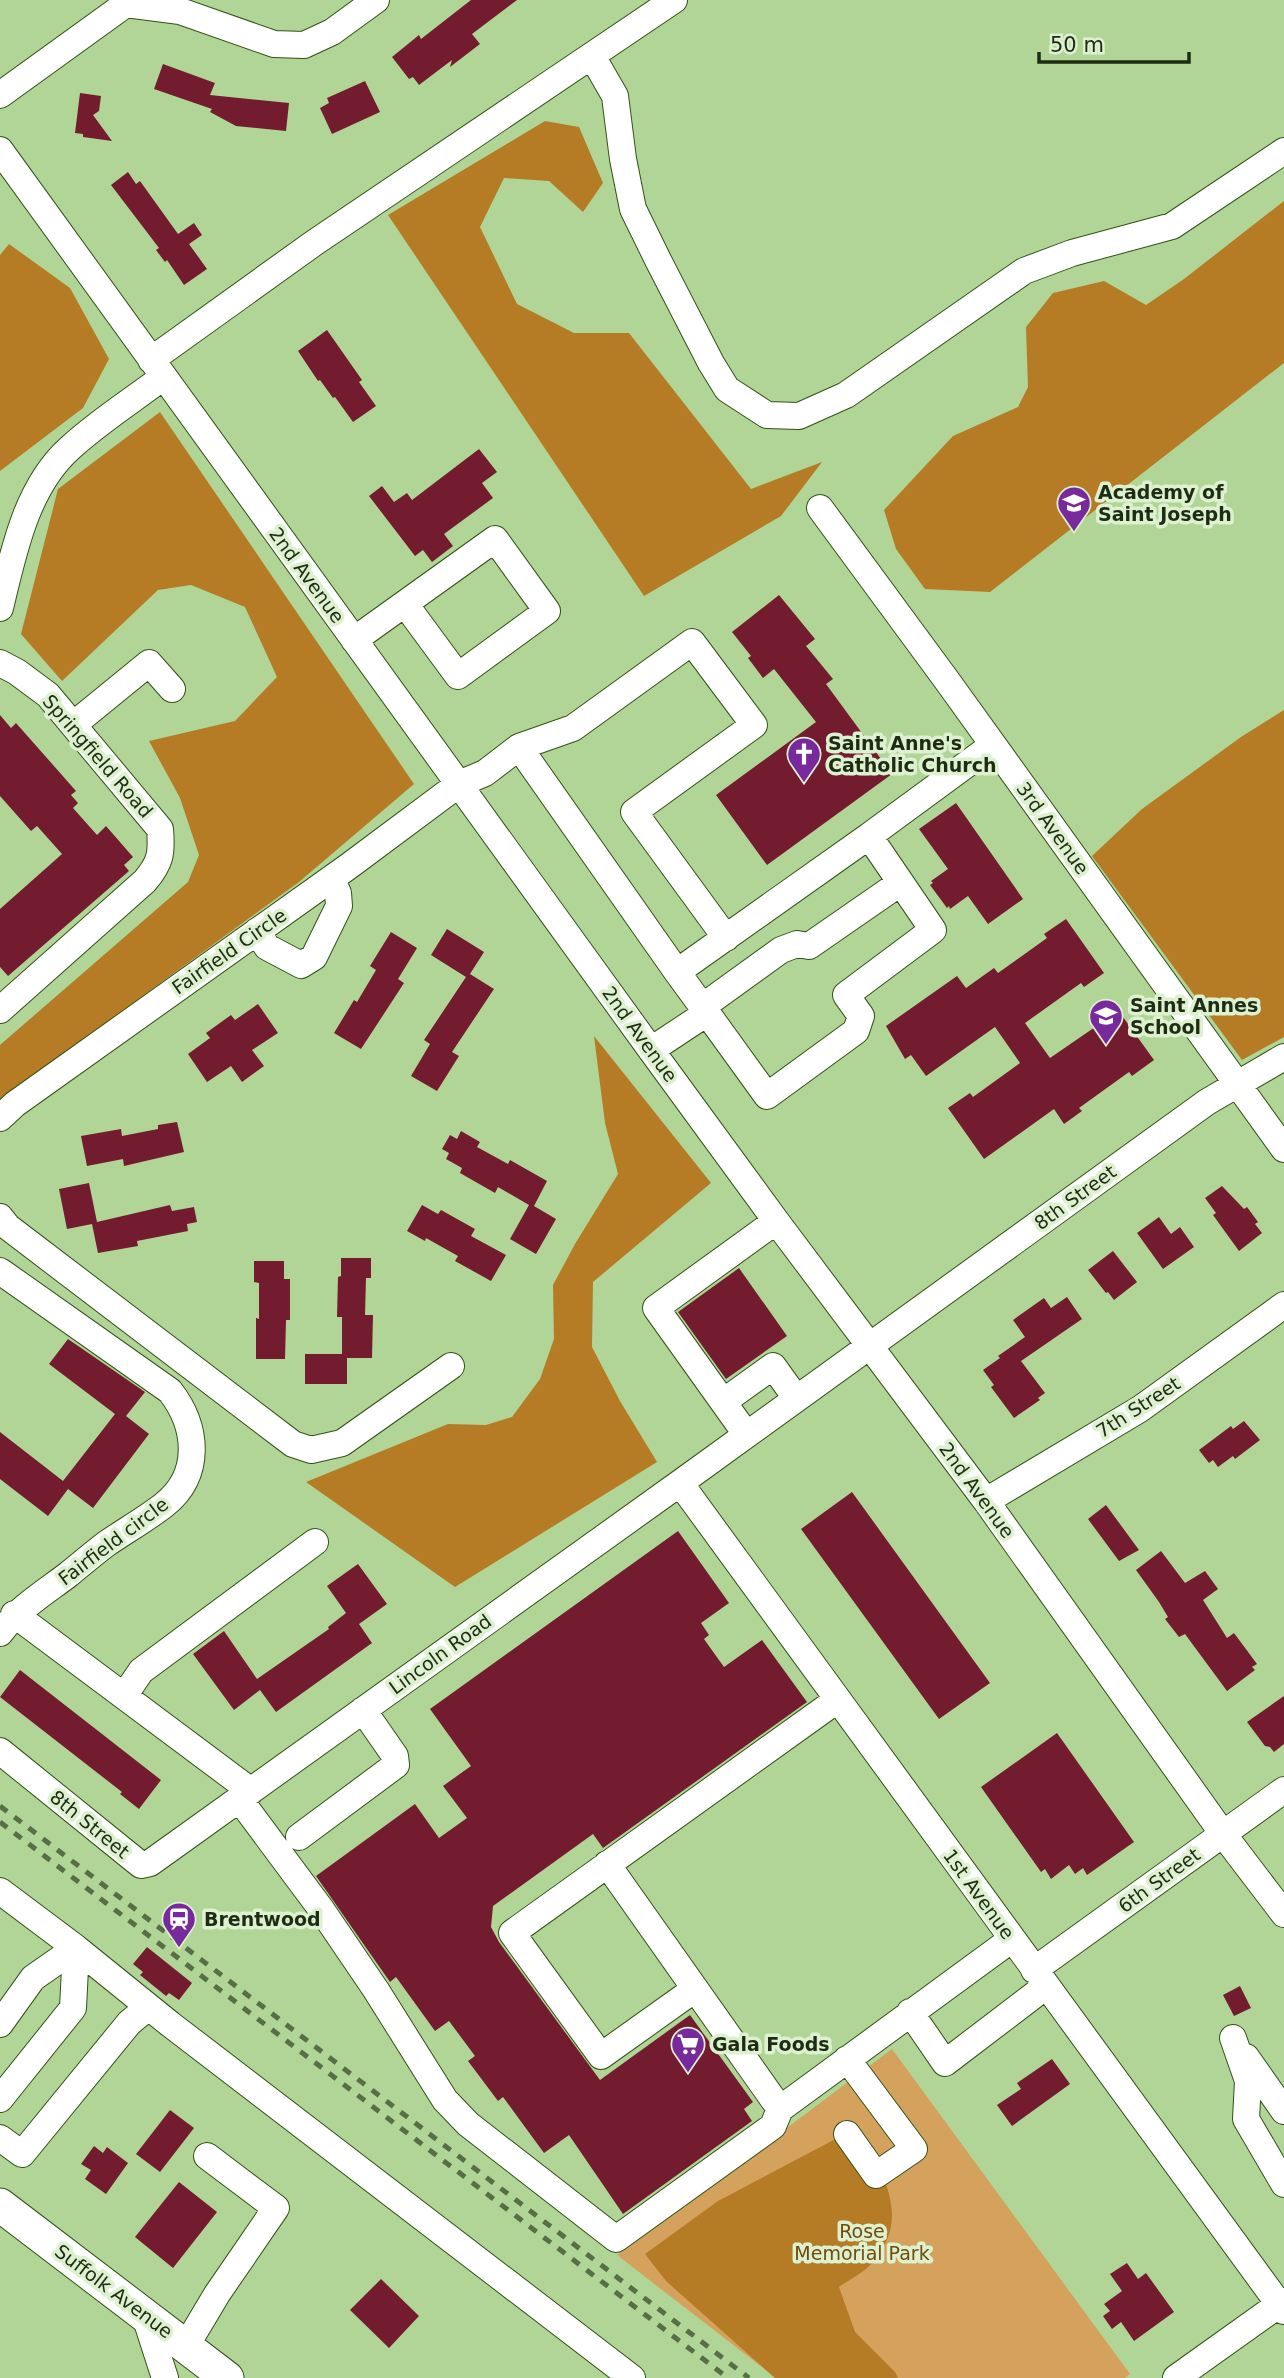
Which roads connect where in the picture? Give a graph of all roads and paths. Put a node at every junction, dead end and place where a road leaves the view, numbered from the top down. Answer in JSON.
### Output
{"nodes":[{"id":1,"x":376,"y":0,"type":"edge"},
{"id":2,"x":674,"y":0,"type":"edge"},
{"id":3,"x":127,"y":2,"type":"edge"},
{"id":4,"x":592,"y":56,"type":"junction"},
{"id":5,"x":0,"y":95,"type":"edge"},
{"id":6,"x":0,"y":150,"type":"edge"},
{"id":7,"x":1284,"y":151,"type":"edge"},
{"id":8,"x":157,"y":368,"type":"junction"},
{"id":9,"x":820,"y":508,"type":"dead end"},
{"id":10,"x":8,"y":543,"type":"edge"},
{"id":11,"x":405,"y":604,"type":"junction"},
{"id":12,"x":0,"y":608,"type":"edge"},
{"id":13,"x":354,"y":640,"type":"junction"},
{"id":14,"x":0,"y":663,"type":"edge"},
{"id":15,"x":172,"y":690,"type":"dead end"},
{"id":16,"x":73,"y":725,"type":"junction"},
{"id":17,"x":993,"y":745,"type":"junction"},
{"id":18,"x":519,"y":747,"type":"junction"},
{"id":19,"x":458,"y":785,"type":"junction"},
{"id":20,"x":869,"y":836,"type":"junction"},
{"id":21,"x":331,"y":879,"type":"junction"},
{"id":22,"x":900,"y":883,"type":"junction"},
{"id":23,"x":257,"y":931,"type":"junction"},
{"id":24,"x":726,"y":938,"type":"junction"},
{"id":25,"x":677,"y":972,"type":"junction"},
{"id":26,"x":0,"y":1010,"type":"edge"},
{"id":27,"x":704,"y":1010,"type":"junction"},
{"id":28,"x":651,"y":1050,"type":"junction"},
{"id":29,"x":1284,"y":1057,"type":"edge"},
{"id":30,"x":1236,"y":1083,"type":"junction"},
{"id":31,"x":0,"y":1118,"type":"edge"},
{"id":32,"x":1284,"y":1149,"type":"edge"},
{"id":33,"x":0,"y":1217,"type":"edge"},
{"id":34,"x":776,"y":1221,"type":"junction"},
{"id":35,"x":0,"y":1271,"type":"edge"},
{"id":36,"x":1284,"y":1305,"type":"edge"},
{"id":37,"x":870,"y":1346,"type":"junction"},
{"id":38,"x":451,"y":1366,"type":"dead end"},
{"id":39,"x":796,"y":1398,"type":"junction"},
{"id":40,"x":723,"y":1402,"type":"junction"},
{"id":41,"x":746,"y":1434,"type":"junction"},
{"id":42,"x":680,"y":1483,"type":"junction"},
{"id":43,"x":986,"y":1501,"type":"junction"},
{"id":44,"x":315,"y":1542,"type":"dead end"},
{"id":45,"x":7,"y":1623,"type":"edge"},
{"id":46,"x":124,"y":1696,"type":"junction"},
{"id":47,"x":837,"y":1700,"type":"junction"},
{"id":48,"x":363,"y":1710,"type":"junction"},
{"id":49,"x":0,"y":1751,"type":"edge"},
{"id":50,"x":1284,"y":1790,"type":"edge"},
{"id":51,"x":245,"y":1796,"type":"junction"},
{"id":52,"x":1223,"y":1834,"type":"junction"},
{"id":53,"x":299,"y":1837,"type":"dead end"},
{"id":54,"x":607,"y":1864,"type":"junction"},
{"id":55,"x":0,"y":1891,"type":"edge"},
{"id":56,"x":1284,"y":1914,"type":"edge"},
{"id":57,"x":1012,"y":1939,"type":"junction"},
{"id":58,"x":76,"y":1948,"type":"junction"},
{"id":59,"x":1040,"y":1978,"type":"junction"},
{"id":60,"x":695,"y":1989,"type":"junction"},
{"id":61,"x":148,"y":2007,"type":"junction"},
{"id":62,"x":910,"y":2012,"type":"junction"},
{"id":63,"x":0,"y":2024,"type":"edge"},
{"id":64,"x":1233,"y":2038,"type":"junction"},
{"id":65,"x":847,"y":2059,"type":"junction"},
{"id":66,"x":1284,"y":2078,"type":"edge"},
{"id":67,"x":0,"y":2099,"type":"edge"},
{"id":68,"x":780,"y":2109,"type":"junction"},
{"id":69,"x":1284,"y":2111,"type":"edge"},
{"id":70,"x":847,"y":2134,"type":"dead end"},
{"id":71,"x":0,"y":2138,"type":"edge"},
{"id":72,"x":206,"y":2156,"type":"dead end"},
{"id":73,"x":1284,"y":2184,"type":"edge"},
{"id":74,"x":0,"y":2205,"type":"edge"},
{"id":75,"x":1282,"y":2306,"type":"edge"},
{"id":76,"x":144,"y":2314,"type":"junction"},
{"id":77,"x":186,"y":2346,"type":"junction"},
{"id":78,"x":165,"y":2378,"type":"edge"},
{"id":79,"x":227,"y":2378,"type":"edge"},
{"id":80,"x":632,"y":2378,"type":"edge"},
{"id":81,"x":1176,"y":2378,"type":"edge"}],
"edges":[{"from":1,"to":3,"type":"street"},
{"from":2,"to":4,"type":"street"},
{"from":3,"to":5,"type":"street"},
{"from":4,"to":7,"type":"street"},
{"from":4,"to":8,"type":"street"},
{"from":6,"to":8,"type":"street","name":"2nd Avenue"},
{"from":8,"to":10,"type":"street"},
{"from":8,"to":13,"type":"street","name":"2nd Avenue"},
{"from":9,"to":17,"type":"street","name":"3rd Avenue"},
{"from":10,"to":12,"type":"street"},
{"from":11,"to":11,"type":"street"},
{"from":11,"to":13,"type":"street"},
{"from":13,"to":19,"type":"street","name":"2nd Avenue"},
{"from":14,"to":16,"type":"street","name":"Springfield Road"},
{"from":15,"to":16,"type":"street"},
{"from":16,"to":26,"type":"street","name":"Springfield Road"},
{"from":17,"to":20,"type":"street"},
{"from":17,"to":30,"type":"street","name":"3rd Avenue"},
{"from":18,"to":19,"type":"street","name":"Fairfield Circle"},
{"from":18,"to":24,"type":"street","name":"Fairfield Circle"},
{"from":18,"to":25,"type":"street"},
{"from":19,"to":21,"type":"street","name":"Fairfield Circle"},
{"from":19,"to":28,"type":"street","name":"2nd Avenue"},
{"from":20,"to":22,"type":"street"},
{"from":20,"to":24,"type":"street"},
{"from":21,"to":23,"type":"street","name":"Fairfield Circle"},
{"from":21,"to":23,"type":"street"},
{"from":22,"to":27,"type":"street"},
{"from":22,"to":27,"type":"street"},
{"from":23,"to":31,"type":"street","name":"Fairfield Circle"},
{"from":24,"to":25,"type":"street"},
{"from":25,"to":27,"type":"street"},
{"from":27,"to":28,"type":"street"},
{"from":28,"to":34,"type":"street","name":"2nd Avenue"},
{"from":29,"to":30,"type":"street","name":"8th Street"},
{"from":30,"to":32,"type":"street","name":"3rd Avenue"},
{"from":30,"to":37,"type":"street","name":"8th Street"},
{"from":33,"to":38,"type":"street"},
{"from":34,"to":37,"type":"street","name":"2nd Avenue"},
{"from":34,"to":40,"type":"street"},
{"from":35,"to":45,"type":"street","name":"Fairfield circle"},
{"from":36,"to":43,"type":"street","name":"7th Street"},
{"from":37,"to":39,"type":"street","name":"Lincoln Road"},
{"from":37,"to":43,"type":"street","name":"2nd Avenue"},
{"from":39,"to":40,"type":"street"},
{"from":39,"to":41,"type":"street","name":"Lincoln Road"},
{"from":40,"to":41,"type":"street"},
{"from":41,"to":42,"type":"street","name":"Lincoln Road"},
{"from":42,"to":47,"type":"street","name":"1st Avenue"},
{"from":42,"to":48,"type":"street","name":"Lincoln Road"},
{"from":43,"to":52,"type":"street","name":"2nd Avenue"},
{"from":44,"to":46,"type":"street"},
{"from":45,"to":46,"type":"street"},
{"from":46,"to":51,"type":"street"},
{"from":47,"to":54,"type":"street"},
{"from":47,"to":57,"type":"street","name":"1st Avenue"},
{"from":48,"to":51,"type":"street","name":"Lincoln Road"},
{"from":48,"to":53,"type":"street"},
{"from":49,"to":51,"type":"street","name":"8th Street"},
{"from":50,"to":52,"type":"street","name":"6th Street"},
{"from":51,"to":68,"type":"street"},
{"from":52,"to":56,"type":"street","name":"2nd Avenue"},
{"from":52,"to":59,"type":"street","name":"6th Street"},
{"from":54,"to":60,"type":"street"},
{"from":54,"to":60,"type":"street"},
{"from":55,"to":58,"type":"street"},
{"from":57,"to":59,"type":"street","name":"1st Avenue"},
{"from":57,"to":62,"type":"street"},
{"from":58,"to":61,"type":"street"},
{"from":58,"to":63,"type":"street"},
{"from":58,"to":67,"type":"street"},
{"from":59,"to":62,"type":"street","name":"6th Street"},
{"from":59,"to":75,"type":"street","name":"1st Avenue"},
{"from":60,"to":68,"type":"street"},
{"from":61,"to":71,"type":"street"},
{"from":61,"to":80,"type":"street"},
{"from":62,"to":65,"type":"street"},
{"from":64,"to":66,"type":"street"},
{"from":64,"to":69,"type":"street"},
{"from":64,"to":73,"type":"street"},
{"from":65,"to":68,"type":"street"},
{"from":65,"to":70,"type":"street"},
{"from":72,"to":77,"type":"street"},
{"from":74,"to":76,"type":"main road","name":"Suffolk Avenue"},
{"from":75,"to":81,"type":"street"},
{"from":76,"to":77,"type":"main road","name":"Suffolk Avenue"},
{"from":76,"to":78,"type":"street"},
{"from":77,"to":79,"type":"main road","name":"Suffolk Avenue"}]}
